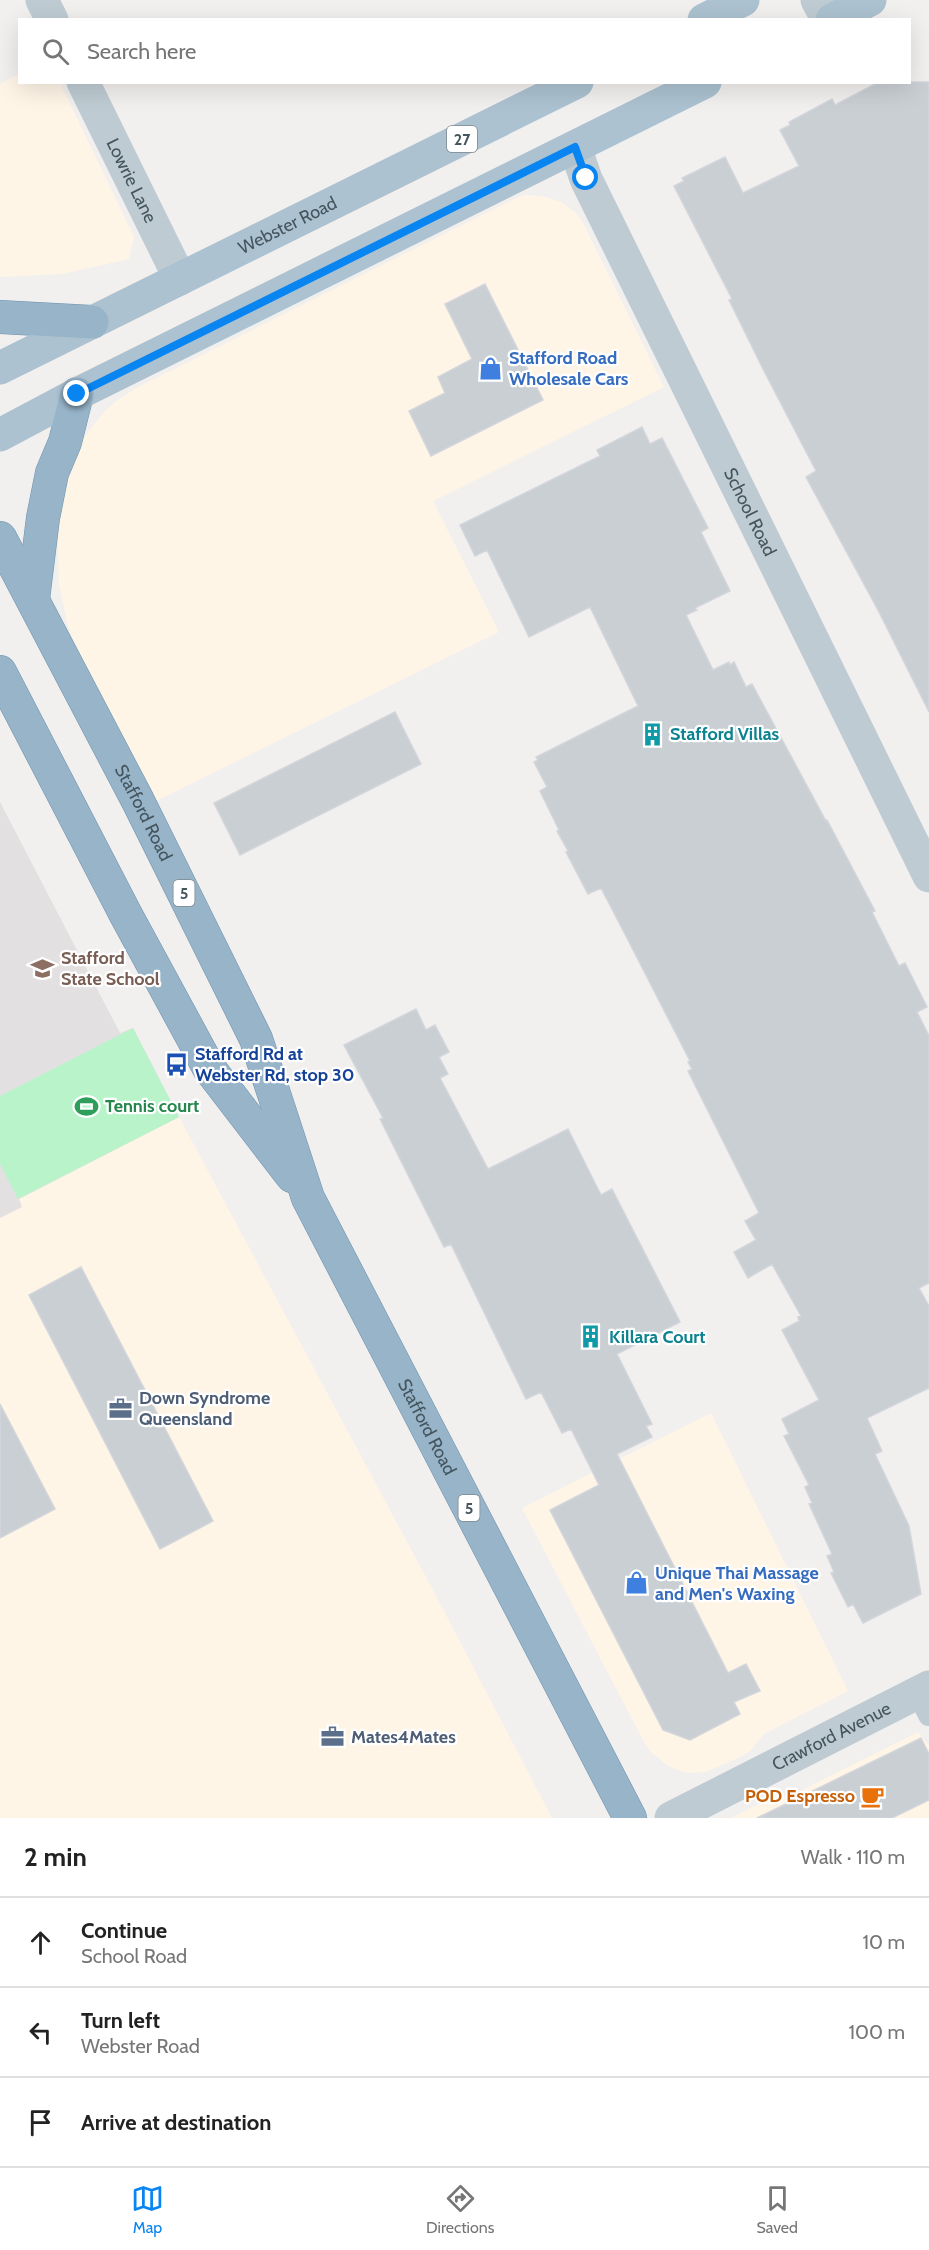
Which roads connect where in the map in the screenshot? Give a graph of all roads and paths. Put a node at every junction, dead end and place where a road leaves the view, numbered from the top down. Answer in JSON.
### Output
{"nodes":[{"id":1,"x":42,"y":0,"type":"edge"},
{"id":2,"x":743,"y":0,"type":"edge"},
{"id":3,"x":817,"y":0,"type":"edge"},
{"id":4,"x":870,"y":0,"type":"edge"},
{"id":5,"x":51,"y":18,"type":"edge"},
{"id":6,"x":708,"y":18,"type":"edge"},
{"id":7,"x":829,"y":18,"type":"edge"},
{"id":8,"x":834,"y":18,"type":"edge"},
{"id":9,"x":84,"y":84,"type":"edge"},
{"id":10,"x":572,"y":84,"type":"edge"},
{"id":11,"x":701,"y":84,"type":"edge"},
{"id":12,"x":575,"y":147,"type":"junction"},
{"id":13,"x":180,"y":279,"type":"junction"},
{"id":14,"x":0,"y":317,"type":"edge"},
{"id":15,"x":92,"y":322,"type":"junction"},
{"id":16,"x":0,"y":368,"type":"edge"},
{"id":17,"x":77,"y":394,"type":"junction"},
{"id":18,"x":0,"y":435,"type":"edge"},
{"id":19,"x":0,"y":538,"type":"edge"},
{"id":20,"x":33,"y":599,"type":"junction"},
{"id":21,"x":0,"y":672,"type":"edge"},
{"id":22,"x":929,"y":876,"type":"edge"},
{"id":23,"x":308,"y":1198,"type":"junction"},
{"id":24,"x":925,"y":1698,"type":"edge"},
{"id":25,"x":630,"y":1818,"type":"edge"},
{"id":26,"x":671,"y":1818,"type":"edge"}],
"edges":[{"from":1,"to":5,"type":"street"},
{"from":2,"to":6,"type":"main road"},
{"from":3,"to":7,"type":"street"},
{"from":4,"to":8,"type":"main road"},
{"from":9,"to":13,"type":"street","name":"Lowrie Lane"},
{"from":10,"to":13,"type":"main road","name":"Webster Road","number":"27"},
{"from":11,"to":12,"type":"main road"},
{"from":12,"to":17,"type":"main road"},
{"from":12,"to":22,"type":"street","name":"School Road"},
{"from":13,"to":15,"type":"main road","name":"Webster Road","number":"27"},
{"from":14,"to":15,"type":"highway"},
{"from":15,"to":16,"type":"main road","name":"Webster Road","number":"27"},
{"from":17,"to":18,"type":"main road"},
{"from":17,"to":20,"type":"highway"},
{"from":19,"to":20,"type":"highway","name":"Stafford Road","number":"5"},
{"from":20,"to":23,"type":"highway","name":"Stafford Road","number":"5"},
{"from":21,"to":23,"type":"highway","name":"Stafford Road","number":"5"},
{"from":23,"to":25,"type":"highway","name":"Stafford Road","number":"5"},
{"from":24,"to":26,"type":"street","name":"Crawford Avenue"}]}
